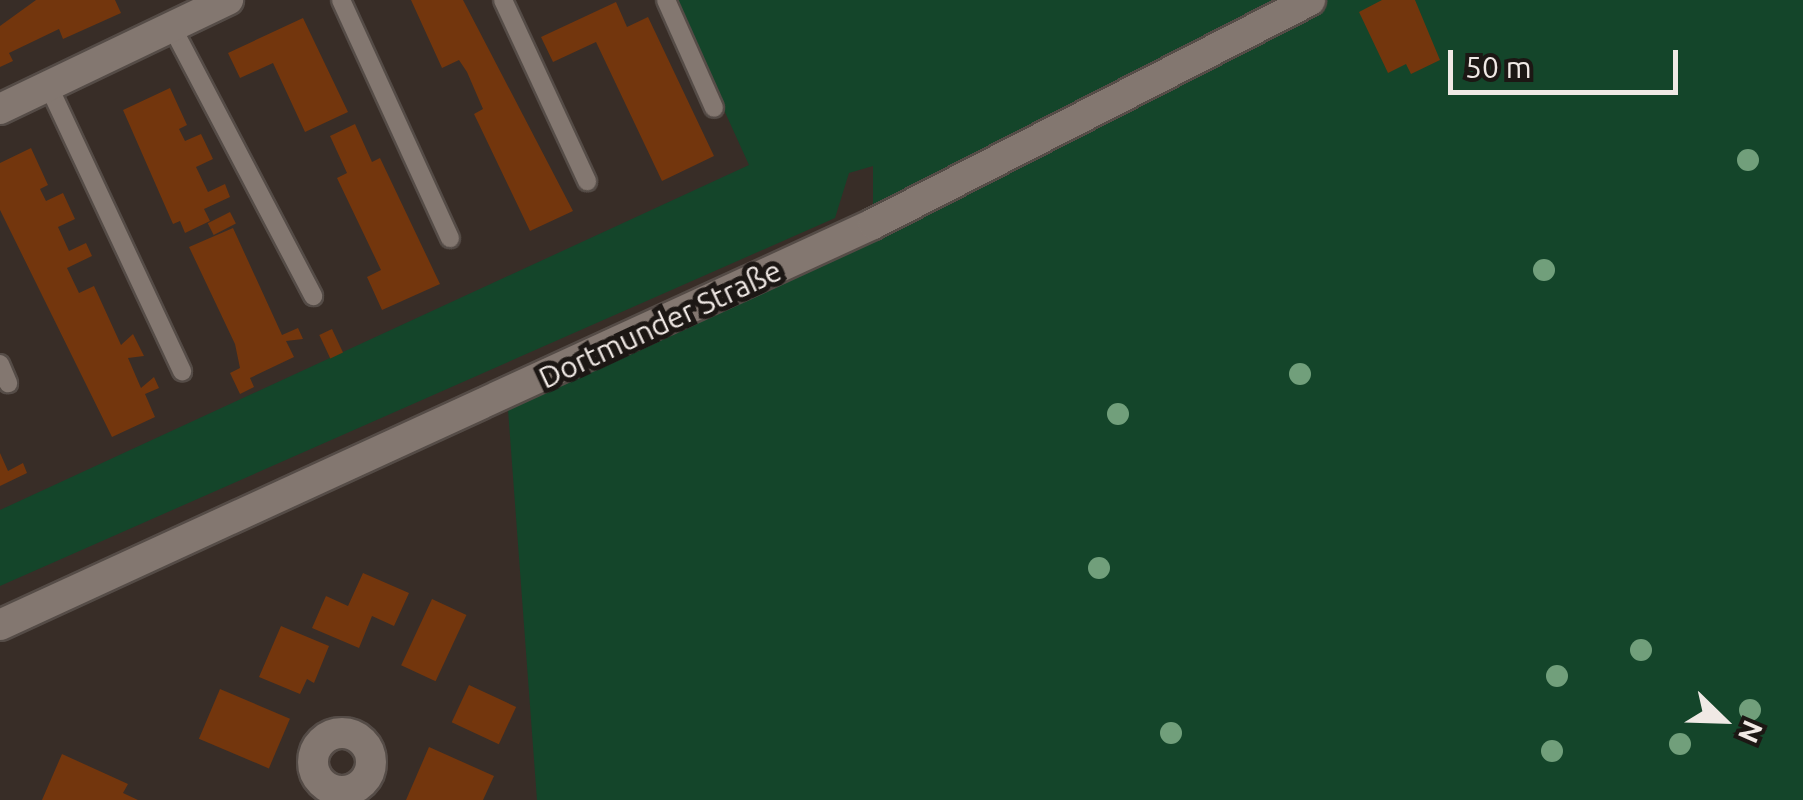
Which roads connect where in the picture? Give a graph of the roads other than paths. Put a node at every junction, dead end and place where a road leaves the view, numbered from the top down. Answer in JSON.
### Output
{"nodes":[{"id":1,"x":228,"y":0,"type":"edge"},
{"id":2,"x":341,"y":0,"type":"edge"},
{"id":3,"x":503,"y":0,"type":"edge"},
{"id":4,"x":666,"y":0,"type":"edge"},
{"id":5,"x":1310,"y":0,"type":"edge"},
{"id":6,"x":166,"y":13,"type":"edge"},
{"id":7,"x":49,"y":88,"type":"junction"},
{"id":8,"x":714,"y":108,"type":"dead end"},
{"id":9,"x":0,"y":109,"type":"edge"},
{"id":10,"x":587,"y":181,"type":"dead end"},
{"id":11,"x":450,"y":238,"type":"dead end"},
{"id":12,"x":314,"y":296,"type":"dead end"},
{"id":13,"x":0,"y":364,"type":"edge"},
{"id":14,"x":182,"y":371,"type":"dead end"},
{"id":15,"x":8,"y":383,"type":"dead end"},
{"id":16,"x":0,"y":625,"type":"edge"}],
"edges":[{"from":1,"to":6,"type":"main road"},
{"from":2,"to":11,"type":"lane"},
{"from":3,"to":10,"type":"lane"},
{"from":4,"to":8,"type":"lane"},
{"from":5,"to":16,"type":"main road","name":"Dortmunder Straße"},
{"from":6,"to":7,"type":"main road"},
{"from":6,"to":12,"type":"lane"},
{"from":7,"to":9,"type":"main road"},
{"from":7,"to":14,"type":"lane"},
{"from":13,"to":15,"type":"lane"}]}
